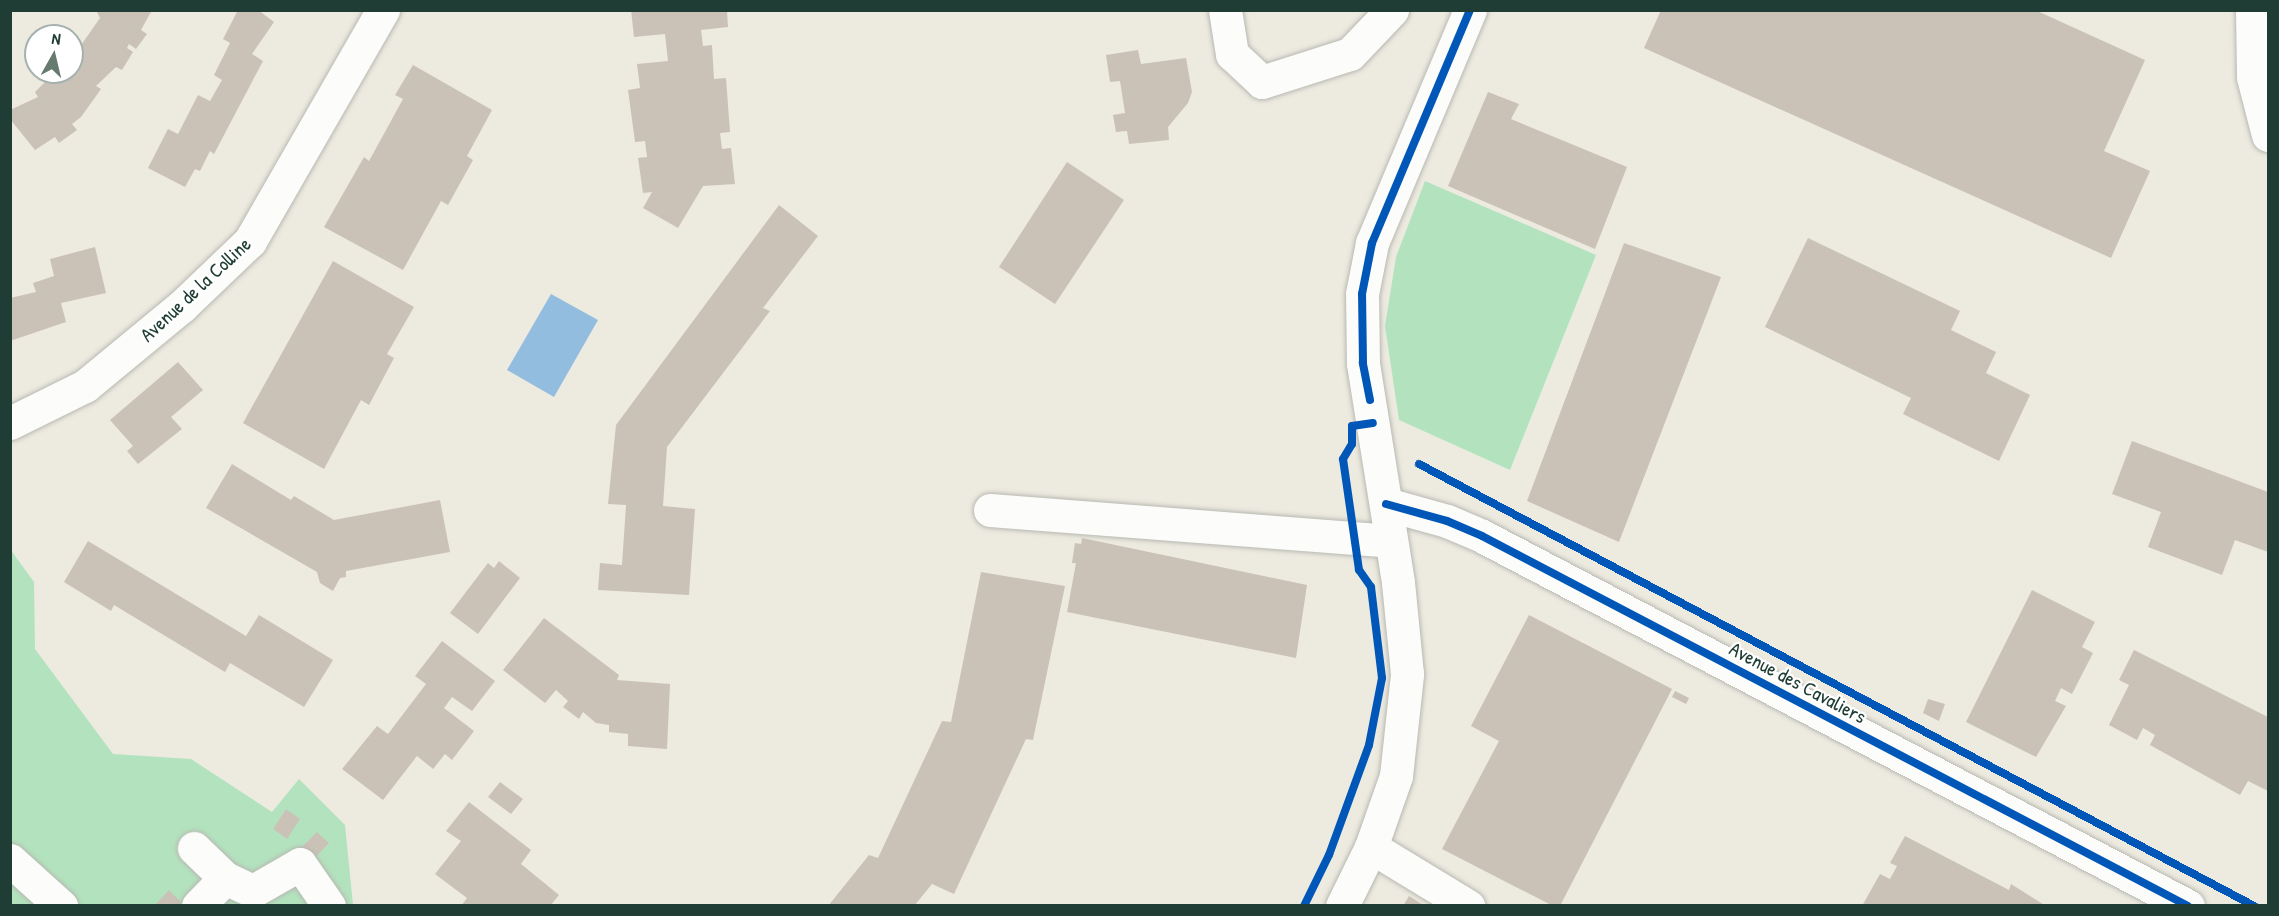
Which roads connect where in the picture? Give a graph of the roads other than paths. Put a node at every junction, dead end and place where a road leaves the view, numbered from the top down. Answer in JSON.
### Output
{"nodes":[{"id":1,"x":383,"y":10,"type":"edge"},
{"id":2,"x":1225,"y":10,"type":"edge"},
{"id":3,"x":1392,"y":10,"type":"edge"},
{"id":4,"x":1470,"y":10,"type":"edge"},
{"id":5,"x":2252,"y":10,"type":"edge"},
{"id":6,"x":2268,"y":135,"type":"edge"},
{"id":7,"x":10,"y":423,"type":"edge"},
{"id":8,"x":1386,"y":504,"type":"junction"},
{"id":9,"x":990,"y":510,"type":"dead end"},
{"id":10,"x":1391,"y":540,"type":"junction"},
{"id":11,"x":1371,"y":847,"type":"junction"},
{"id":12,"x":194,"y":848,"type":"dead end"},
{"id":13,"x":10,"y":860,"type":"edge"},
{"id":14,"x":225,"y":878,"type":"junction"},
{"id":15,"x":2186,"y":905,"type":"edge"},
{"id":16,"x":61,"y":906,"type":"edge"},
{"id":17,"x":198,"y":906,"type":"edge"},
{"id":18,"x":329,"y":906,"type":"edge"},
{"id":19,"x":1342,"y":906,"type":"edge"},
{"id":20,"x":1468,"y":906,"type":"edge"}],
"edges":[{"from":1,"to":7,"type":"street","name":"Avenue de la Colline"},
{"from":2,"to":3,"type":"street"},
{"from":4,"to":8,"type":"street"},
{"from":5,"to":6,"type":"street"},
{"from":8,"to":10,"type":"street"},
{"from":8,"to":15,"type":"street","name":"Avenue des Cavaliers"},
{"from":9,"to":10,"type":"street"},
{"from":10,"to":11,"type":"street"},
{"from":11,"to":19,"type":"street"},
{"from":11,"to":20,"type":"street"},
{"from":12,"to":14,"type":"street"},
{"from":13,"to":16,"type":"street"},
{"from":14,"to":17,"type":"street"},
{"from":14,"to":18,"type":"street"}]}
